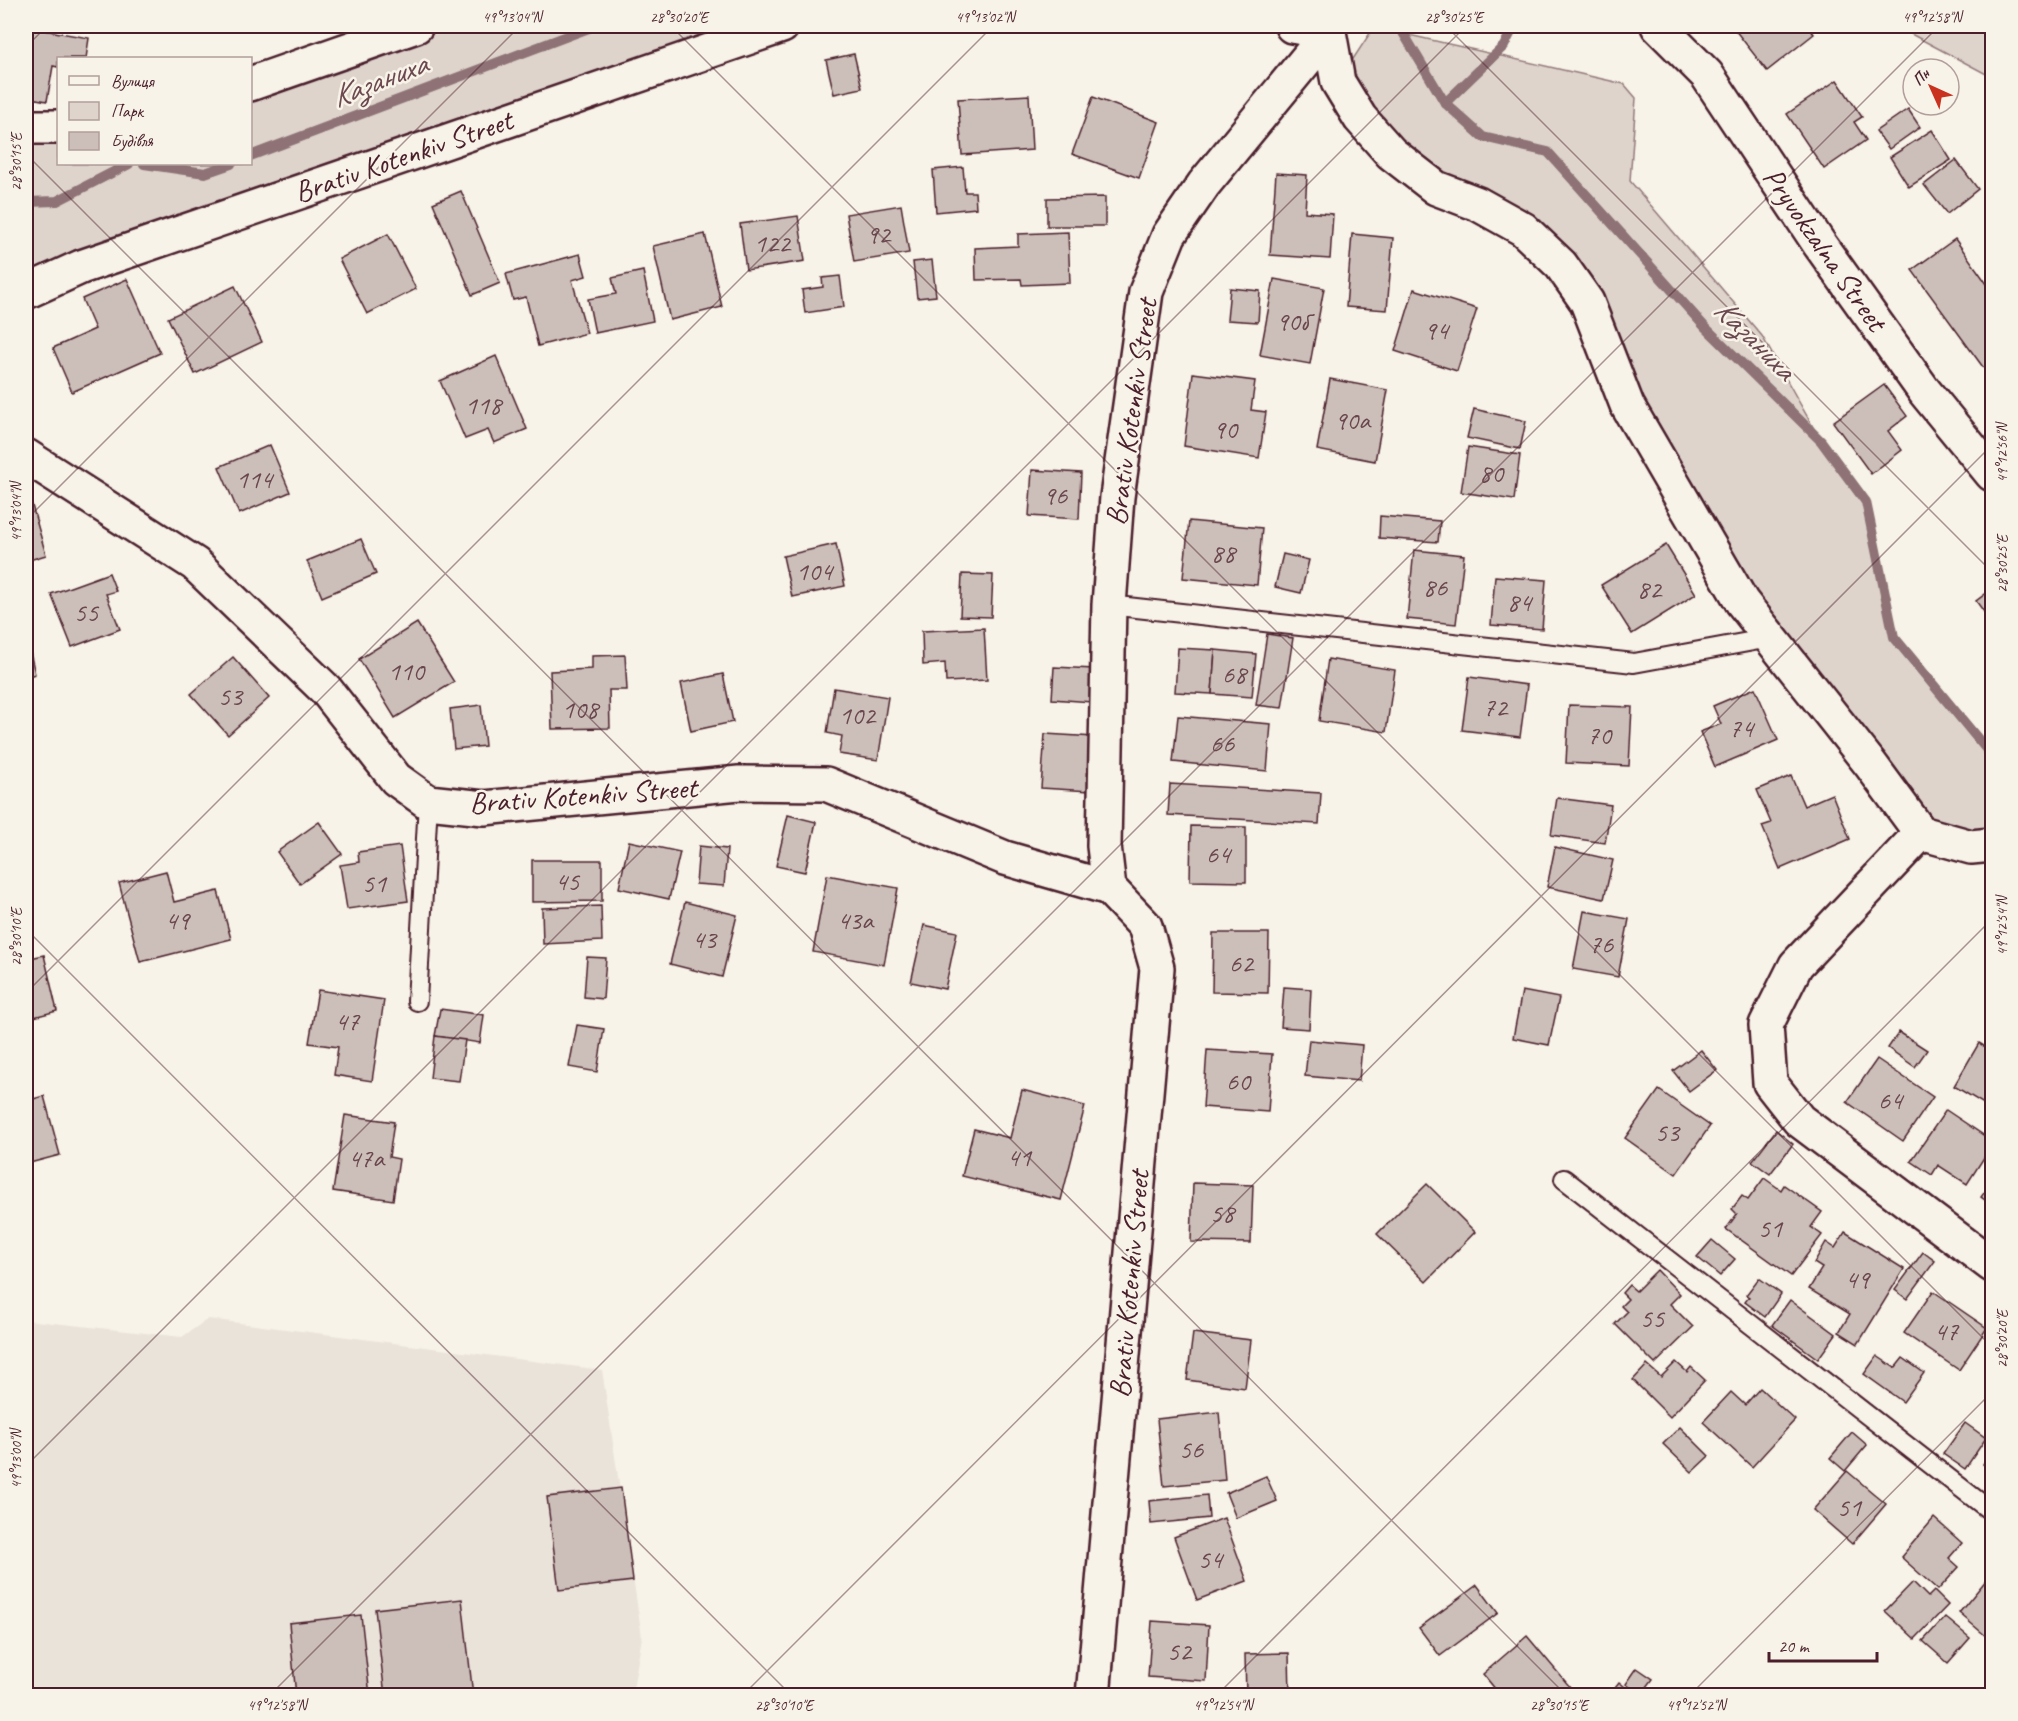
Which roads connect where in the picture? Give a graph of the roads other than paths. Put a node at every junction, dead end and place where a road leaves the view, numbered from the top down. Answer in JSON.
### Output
{"nodes":[{"id":1,"x":416,"y":26,"type":"edge"},
{"id":2,"x":782,"y":26,"type":"edge"},
{"id":3,"x":1292,"y":26,"type":"edge"},
{"id":4,"x":1658,"y":26,"type":"edge"},
{"id":5,"x":1329,"y":29,"type":"edge"},
{"id":6,"x":252,"y":83,"type":"edge"},
{"id":7,"x":26,"y":127,"type":"edge"},
{"id":8,"x":57,"y":127,"type":"edge"},
{"id":9,"x":26,"y":292,"type":"edge"},
{"id":10,"x":26,"y":456,"type":"edge"},
{"id":11,"x":1992,"y":474,"type":"edge"},
{"id":12,"x":1110,"y":605,"type":"junction"},
{"id":13,"x":1770,"y":638,"type":"junction"},
{"id":14,"x":429,"y":802,"type":"junction"},
{"id":15,"x":1921,"y":833,"type":"junction"},
{"id":16,"x":1992,"y":845,"type":"edge"},
{"id":17,"x":1109,"y":888,"type":"junction"},
{"id":18,"x":417,"y":1001,"type":"dead end"},
{"id":19,"x":1564,"y":1179,"type":"dead end"},
{"id":20,"x":1992,"y":1265,"type":"edge"},
{"id":21,"x":1992,"y":1512,"type":"edge"},
{"id":22,"x":1093,"y":1695,"type":"edge"}],
"edges":[{"from":1,"to":6,"type":"street"},
{"from":2,"to":9,"type":"street","name":"Brativ Kotenkiv Street"},
{"from":3,"to":5,"type":"street"},
{"from":4,"to":11,"type":"street","name":"Pryvokzalna Street"},
{"from":5,"to":12,"type":"street","name":"Brativ Kotenkiv Street"},
{"from":5,"to":13,"type":"street"},
{"from":7,"to":8,"type":"street"},
{"from":10,"to":14,"type":"street","name":"Brativ Kotenkiv Street"},
{"from":12,"to":13,"type":"lane"},
{"from":12,"to":17,"type":"street","name":"Brativ Kotenkiv Street"},
{"from":13,"to":15,"type":"street"},
{"from":14,"to":17,"type":"street","name":"Brativ Kotenkiv Street"},
{"from":14,"to":18,"type":"lane"},
{"from":15,"to":16,"type":"street"},
{"from":15,"to":20,"type":"street"},
{"from":17,"to":22,"type":"street","name":"Brativ Kotenkiv Street"},
{"from":19,"to":21,"type":"lane"}]}
